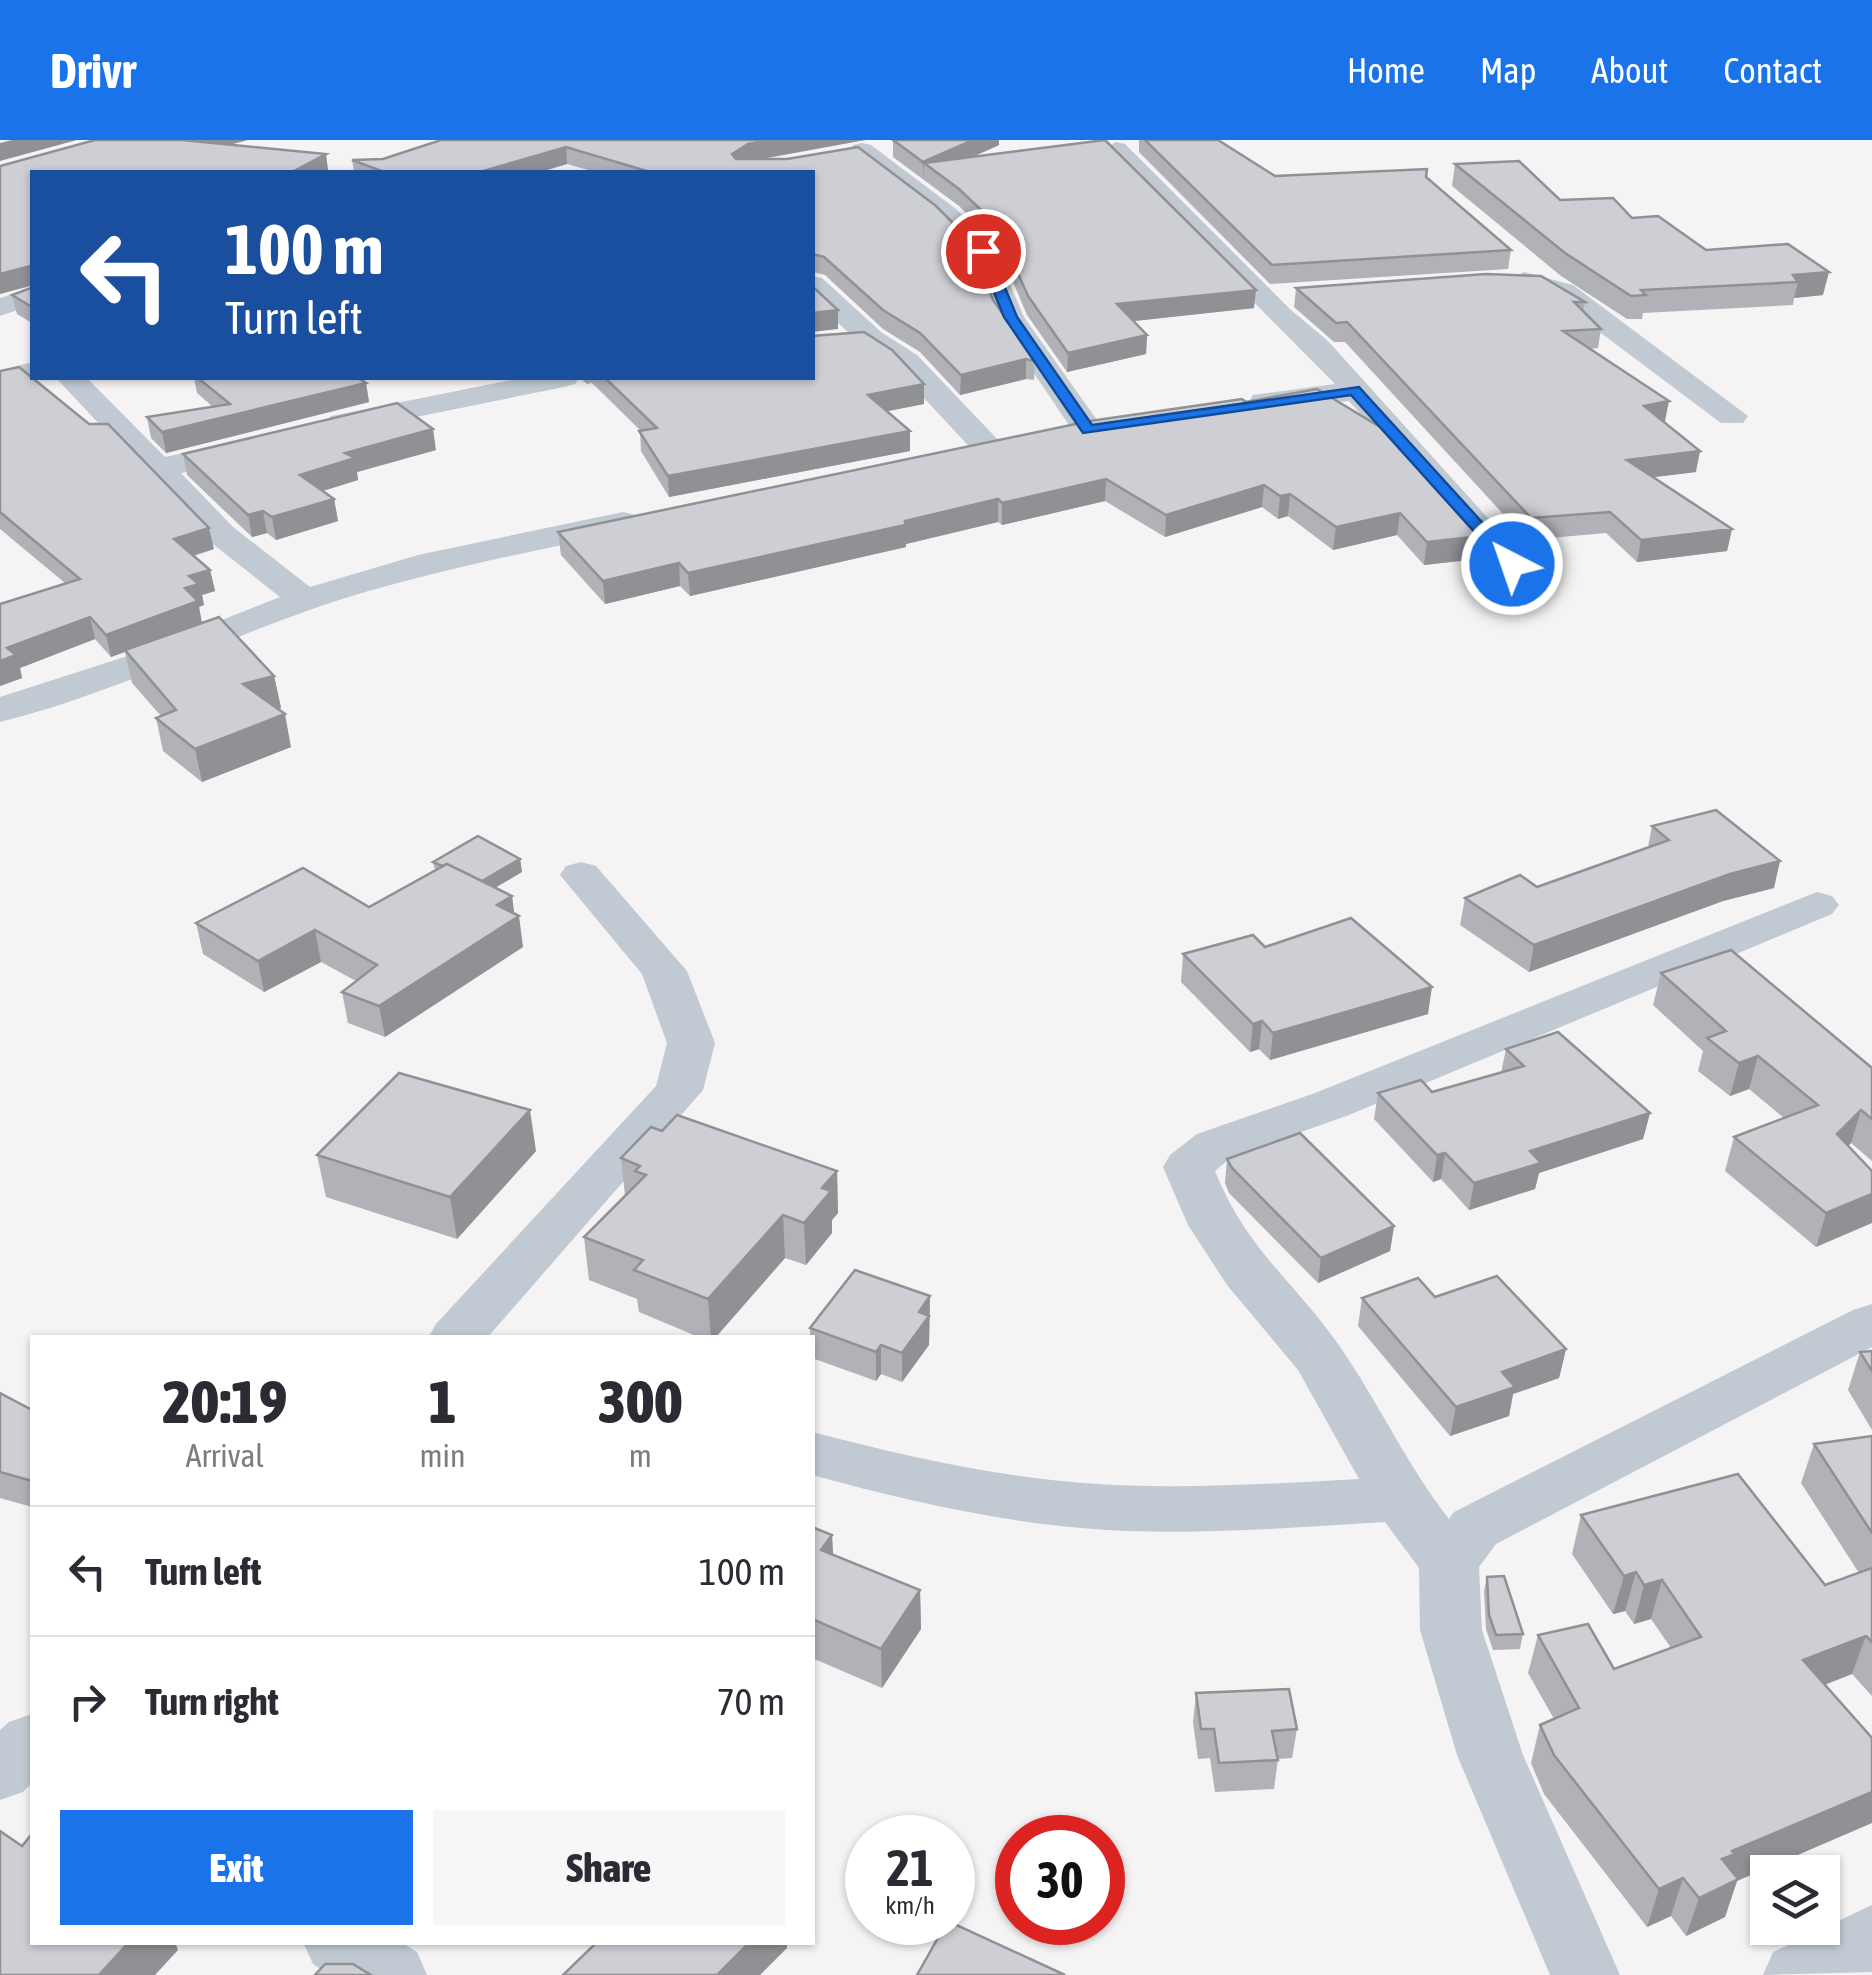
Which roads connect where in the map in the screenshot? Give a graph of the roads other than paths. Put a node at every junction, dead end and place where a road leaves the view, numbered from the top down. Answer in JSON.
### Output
{"nodes":[{"id":1,"x":895,"y":145,"type":"edge"},
{"id":2,"x":1116,"y":149,"type":"edge"},
{"id":3,"x":1508,"y":250,"type":"edge"},
{"id":4,"x":1498,"y":281,"type":"edge"},
{"id":5,"x":1549,"y":284,"type":"junction"},
{"id":6,"x":815,"y":287,"type":"edge"},
{"id":7,"x":1297,"y":294,"type":"edge"},
{"id":8,"x":30,"y":297,"type":"edge"},
{"id":9,"x":1262,"y":297,"type":"junction"},
{"id":10,"x":0,"y":307,"type":"edge"},
{"id":11,"x":870,"y":338,"type":"junction"},
{"id":12,"x":828,"y":342,"type":"edge"},
{"id":13,"x":30,"y":372,"type":"edge"},
{"id":14,"x":0,"y":380,"type":"edge"},
{"id":15,"x":73,"y":380,"type":"edge"},
{"id":16,"x":548,"y":380,"type":"edge"},
{"id":17,"x":1354,"y":390,"type":"junction"},
{"id":18,"x":1242,"y":405,"type":"edge"},
{"id":19,"x":1732,"y":416,"type":"dead end"},
{"id":20,"x":1127,"y":424,"type":"edge"},
{"id":21,"x":313,"y":430,"type":"edge"},
{"id":22,"x":278,"y":441,"type":"edge"},
{"id":23,"x":1023,"y":444,"type":"edge"},
{"id":24,"x":990,"y":450,"type":"junction"},
{"id":25,"x":953,"y":458,"type":"edge"},
{"id":26,"x":159,"y":468,"type":"junction"},
{"id":27,"x":650,"y":517,"type":"edge"},
{"id":28,"x":1512,"y":564,"type":"dead end"},
{"id":29,"x":305,"y":600,"type":"junction"},
{"id":30,"x":0,"y":710,"type":"edge"},
{"id":31,"x":581,"y":875,"type":"dead end"},
{"id":32,"x":1817,"y":905,"type":"dead end"},
{"id":33,"x":1872,"y":1323,"type":"edge"},
{"id":34,"x":458,"y":1335,"type":"edge"},
{"id":35,"x":815,"y":1454,"type":"edge"},
{"id":36,"x":1400,"y":1499,"type":"junction"},
{"id":37,"x":1449,"y":1562,"type":"junction"},
{"id":38,"x":1872,"y":1937,"type":"edge"},
{"id":39,"x":343,"y":1945,"type":"edge"},
{"id":40,"x":392,"y":1975,"type":"edge"},
{"id":41,"x":1585,"y":1975,"type":"edge"},
{"id":42,"x":1798,"y":1975,"type":"edge"}],
"edges":[{"from":1,"to":20,"type":"street"},
{"from":2,"to":9,"type":"street"},
{"from":3,"to":5,"type":"street"},
{"from":4,"to":5,"type":"street"},
{"from":5,"to":19,"type":"street"},
{"from":6,"to":11,"type":"street"},
{"from":7,"to":9,"type":"street"},
{"from":8,"to":10,"type":"street"},
{"from":9,"to":17,"type":"street"},
{"from":11,"to":12,"type":"street"},
{"from":11,"to":24,"type":"street"},
{"from":13,"to":14,"type":"street"},
{"from":15,"to":26,"type":"street"},
{"from":16,"to":21,"type":"street"},
{"from":17,"to":18,"type":"street"},
{"from":17,"to":28,"type":"street"},
{"from":22,"to":26,"type":"street"},
{"from":23,"to":24,"type":"street"},
{"from":24,"to":25,"type":"street"},
{"from":26,"to":29,"type":"street"},
{"from":27,"to":29,"type":"street"},
{"from":29,"to":30,"type":"street"},
{"from":31,"to":34,"type":"street"},
{"from":32,"to":36,"type":"street"},
{"from":33,"to":37,"type":"street"},
{"from":35,"to":36,"type":"street"},
{"from":36,"to":37,"type":"street"},
{"from":37,"to":41,"type":"street"},
{"from":38,"to":42,"type":"street"},
{"from":39,"to":40,"type":"street"}]}
